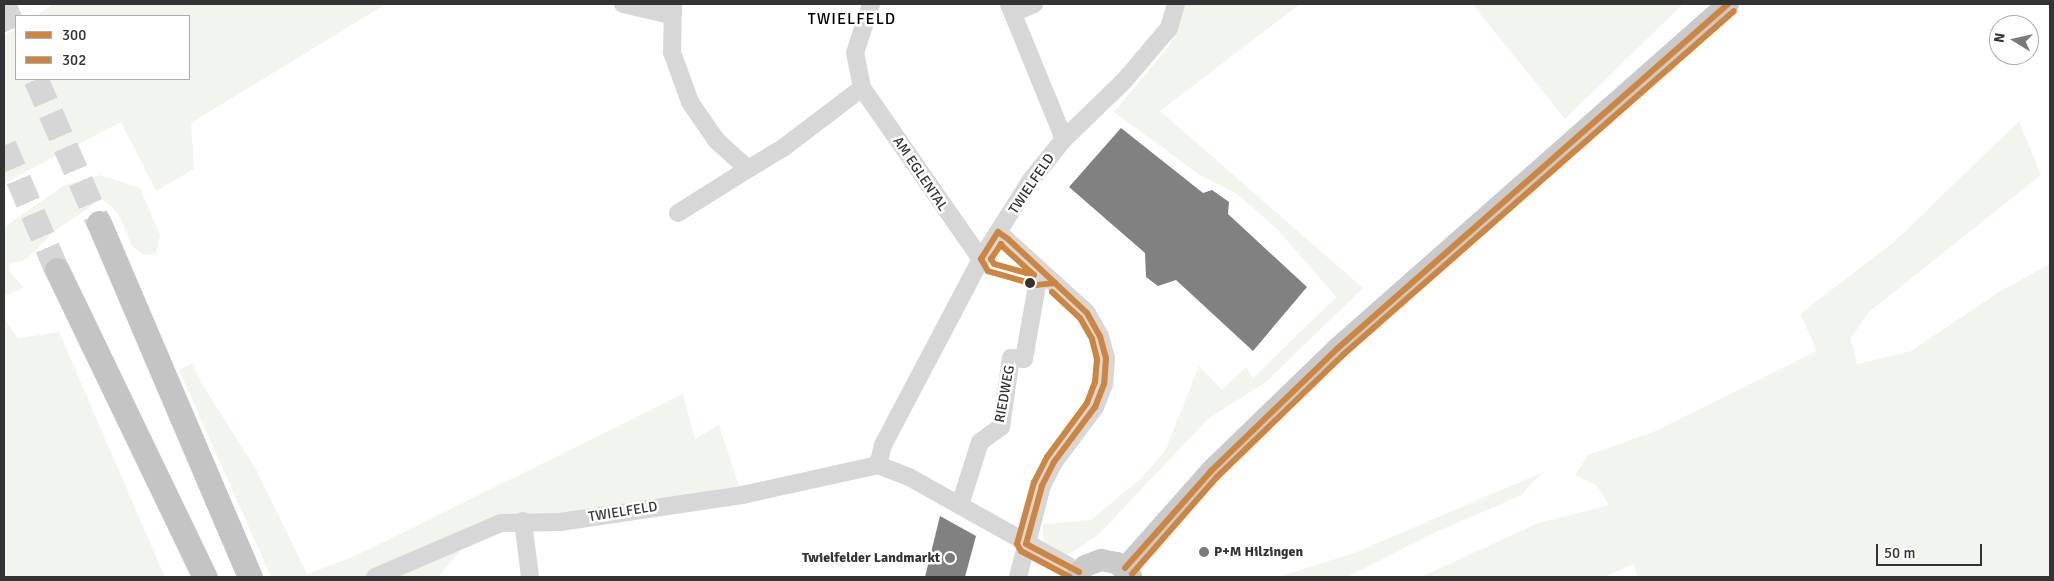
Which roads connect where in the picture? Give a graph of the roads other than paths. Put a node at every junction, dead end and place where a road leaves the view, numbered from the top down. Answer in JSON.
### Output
{"nodes":[{"id":1,"x":623,"y":4,"type":"edge"},
{"id":2,"x":871,"y":4,"type":"edge"},
{"id":3,"x":1034,"y":4,"type":"edge"},
{"id":4,"x":1176,"y":4,"type":"edge"},
{"id":5,"x":1728,"y":4,"type":"edge"},
{"id":6,"x":1011,"y":8,"type":"edge"},
{"id":7,"x":672,"y":9,"type":"edge"},
{"id":8,"x":862,"y":88,"type":"junction"},
{"id":9,"x":1064,"y":139,"type":"junction"},
{"id":10,"x":748,"y":169,"type":"junction"},
{"id":11,"x":678,"y":213,"type":"dead end"},
{"id":12,"x":99,"y":223,"type":"tunnel mouth"},
{"id":13,"x":998,"y":232,"type":"junction"},
{"id":14,"x":981,"y":259,"type":"junction"},
{"id":15,"x":57,"y":270,"type":"tunnel mouth"},
{"id":16,"x":1037,"y":285,"type":"dead end"},
{"id":17,"x":878,"y":465,"type":"junction"},
{"id":18,"x":960,"y":506,"type":"junction"},
{"id":19,"x":523,"y":521,"type":"junction"},
{"id":20,"x":1026,"y":544,"type":"junction"},
{"id":21,"x":1128,"y":572,"type":"edge"},
{"id":22,"x":1077,"y":575,"type":"edge"},
{"id":23,"x":205,"y":577,"type":"edge"},
{"id":24,"x":250,"y":577,"type":"edge"},
{"id":25,"x":375,"y":577,"type":"edge"},
{"id":26,"x":530,"y":577,"type":"edge"},
{"id":27,"x":1018,"y":577,"type":"edge"}],
"edges":[{"from":1,"to":7,"type":"street"},
{"from":2,"to":8,"type":"street","name":"AM EGLENTAL"},
{"from":3,"to":6,"type":"street"},
{"from":4,"to":9,"type":"street"},
{"from":5,"to":21,"type":"main road"},
{"from":6,"to":9,"type":"street","name":"TWIELFELD"},
{"from":7,"to":10,"type":"street"},
{"from":8,"to":10,"type":"street"},
{"from":8,"to":14,"type":"street","name":"AM EGLENTAL"},
{"from":9,"to":13,"type":"street","name":"TWIELFELD"},
{"from":10,"to":11,"type":"street"},
{"from":12,"to":24,"type":"highway"},
{"from":13,"to":14,"type":"street","name":"TWIELFELD"},
{"from":13,"to":20,"type":"street"},
{"from":14,"to":17,"type":"street","name":"TWIELFELD"},
{"from":15,"to":23,"type":"highway"},
{"from":16,"to":18,"type":"street","name":"RIEDWEG"},
{"from":17,"to":18,"type":"street"},
{"from":17,"to":19,"type":"street","name":"TWIELFELD"},
{"from":18,"to":20,"type":"street"},
{"from":19,"to":25,"type":"street","name":"TWIELFELD"},
{"from":19,"to":26,"type":"street"},
{"from":20,"to":22,"type":"street"},
{"from":20,"to":27,"type":"street"},
{"from":21,"to":22,"type":"main road"}]}
